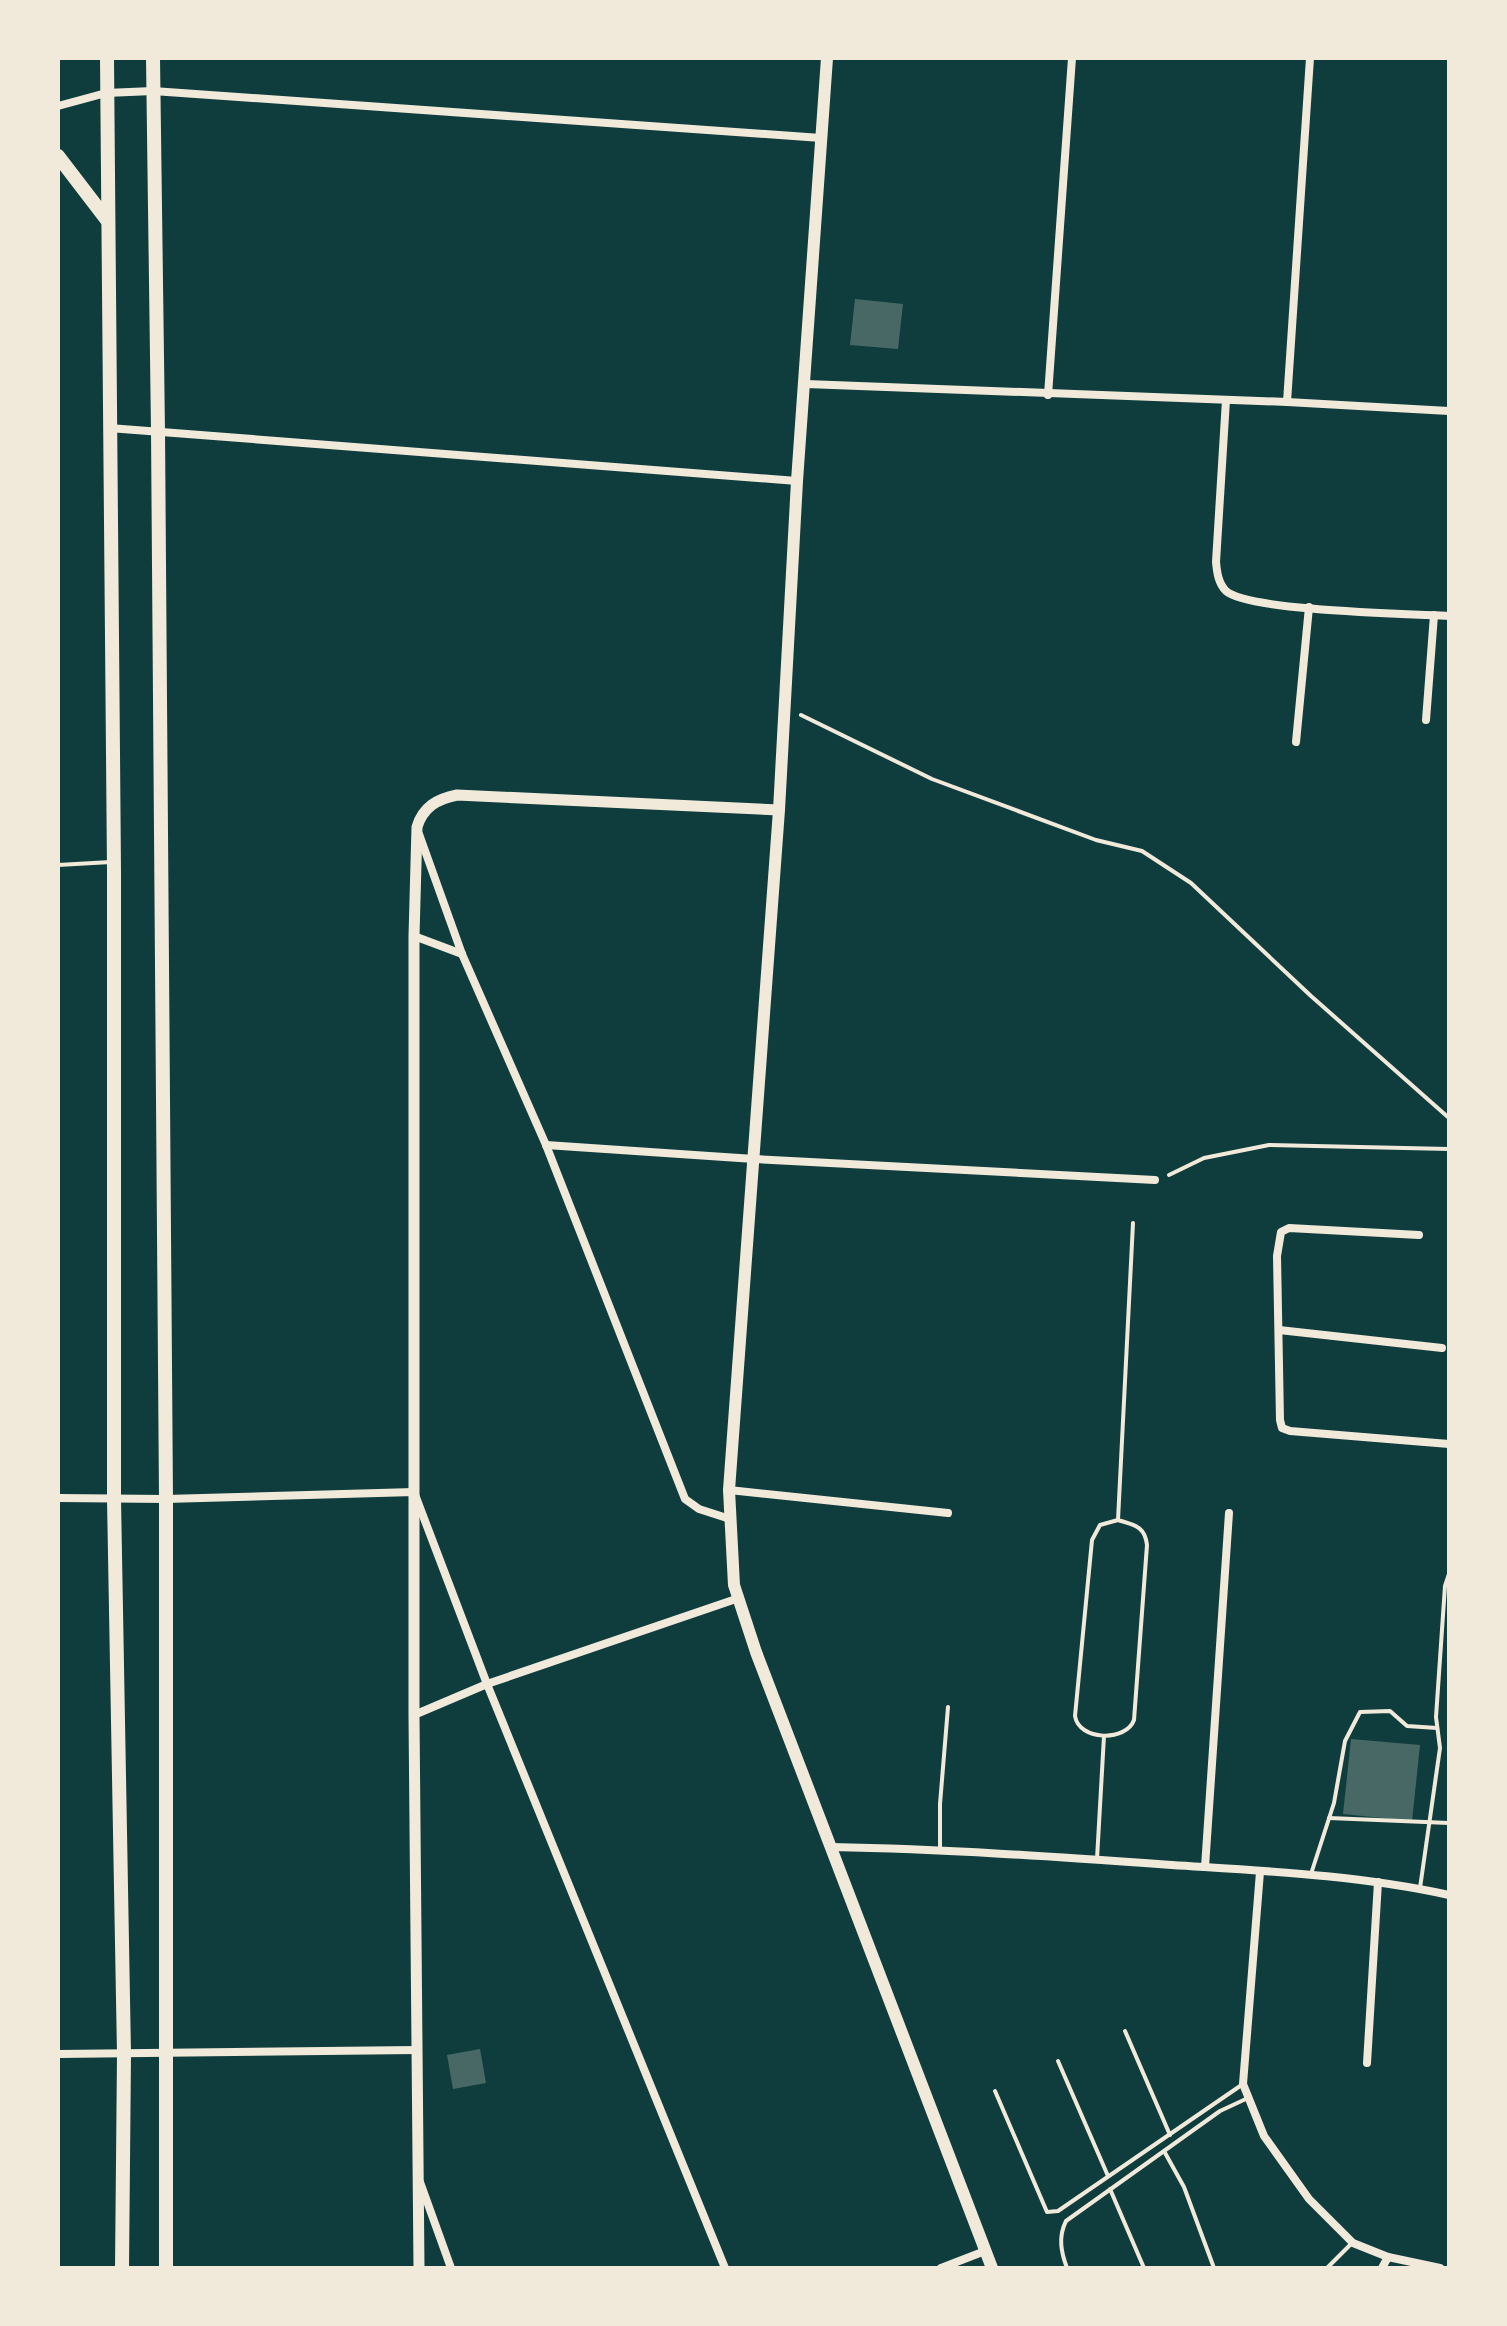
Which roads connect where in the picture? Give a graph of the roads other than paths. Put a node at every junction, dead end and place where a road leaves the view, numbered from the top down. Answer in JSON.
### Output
{"nodes":[{"id":1,"x":107,"y":58,"type":"edge"},
{"id":2,"x":153,"y":58,"type":"edge"},
{"id":3,"x":827,"y":58,"type":"edge"},
{"id":4,"x":1072,"y":58,"type":"edge"},
{"id":5,"x":1310,"y":58,"type":"edge"},
{"id":6,"x":153,"y":91,"type":"junction"},
{"id":7,"x":106,"y":93,"type":"junction"},
{"id":8,"x":58,"y":106,"type":"edge"},
{"id":9,"x":821,"y":138,"type":"junction"},
{"id":10,"x":58,"y":156,"type":"edge"},
{"id":11,"x":108,"y":221,"type":"junction"},
{"id":12,"x":806,"y":384,"type":"junction"},
{"id":13,"x":1048,"y":395,"type":"junction"},
{"id":14,"x":1226,"y":400,"type":"junction"},
{"id":15,"x":1287,"y":402,"type":"junction"},
{"id":16,"x":1449,"y":411,"type":"edge"},
{"id":17,"x":109,"y":428,"type":"junction"},
{"id":18,"x":158,"y":431,"type":"junction"},
{"id":19,"x":797,"y":481,"type":"junction"},
{"id":20,"x":1309,"y":607,"type":"junction"},
{"id":21,"x":1434,"y":615,"type":"junction"},
{"id":22,"x":1449,"y":616,"type":"edge"},
{"id":23,"x":1426,"y":720,"type":"dead end"},
{"id":24,"x":1296,"y":742,"type":"dead end"},
{"id":25,"x":779,"y":810,"type":"junction"},
{"id":26,"x":417,"y":827,"type":"junction"},
{"id":27,"x":113,"y":862,"type":"junction"},
{"id":28,"x":58,"y":865,"type":"edge"},
{"id":29,"x":414,"y":936,"type":"junction"},
{"id":30,"x":462,"y":954,"type":"junction"},
{"id":31,"x":546,"y":1145,"type":"junction"},
{"id":32,"x":754,"y":1159,"type":"junction"},
{"id":33,"x":1155,"y":1180,"type":"road end"},
{"id":34,"x":1133,"y":1223,"type":"dead end"},
{"id":35,"x":1419,"y":1235,"type":"dead end"},
{"id":36,"x":1279,"y":1330,"type":"junction"},
{"id":37,"x":1442,"y":1348,"type":"dead end"},
{"id":38,"x":1449,"y":1444,"type":"edge"},
{"id":39,"x":729,"y":1490,"type":"junction"},
{"id":40,"x":414,"y":1492,"type":"junction"},
{"id":41,"x":58,"y":1498,"type":"edge"},
{"id":42,"x":114,"y":1499,"type":"junction"},
{"id":43,"x":166,"y":1499,"type":"junction"},
{"id":44,"x":948,"y":1513,"type":"dead end"},
{"id":45,"x":1229,"y":1513,"type":"dead end"},
{"id":46,"x":730,"y":1519,"type":"junction"},
{"id":47,"x":1118,"y":1520,"type":"junction"},
{"id":48,"x":1449,"y":1574,"type":"edge"},
{"id":49,"x":736,"y":1599,"type":"junction"},
{"id":50,"x":487,"y":1684,"type":"junction"},
{"id":51,"x":948,"y":1707,"type":"dead end"},
{"id":52,"x":414,"y":1715,"type":"junction"},
{"id":53,"x":1437,"y":1728,"type":"junction"},
{"id":54,"x":1104,"y":1736,"type":"junction"},
{"id":55,"x":1329,"y":1818,"type":"junction"},
{"id":56,"x":1449,"y":1823,"type":"edge"},
{"id":57,"x":1429,"y":1824,"type":"junction"},
{"id":58,"x":832,"y":1847,"type":"junction"},
{"id":59,"x":940,"y":1849,"type":"junction"},
{"id":60,"x":1097,"y":1859,"type":"junction"},
{"id":61,"x":1205,"y":1867,"type":"junction"},
{"id":62,"x":1260,"y":1872,"type":"junction"},
{"id":63,"x":1310,"y":1876,"type":"junction"},
{"id":64,"x":1378,"y":1882,"type":"junction"},
{"id":65,"x":1420,"y":1888,"type":"junction"},
{"id":66,"x":1449,"y":1895,"type":"edge"},
{"id":67,"x":1125,"y":2031,"type":"dead end"},
{"id":68,"x":418,"y":2050,"type":"junction"},
{"id":69,"x":166,"y":2053,"type":"junction"},
{"id":70,"x":58,"y":2054,"type":"edge"},
{"id":71,"x":124,"y":2054,"type":"junction"},
{"id":72,"x":1058,"y":2061,"type":"dead end"},
{"id":73,"x":1367,"y":2063,"type":"dead end"},
{"id":74,"x":1243,"y":2084,"type":"junction"},
{"id":75,"x":995,"y":2091,"type":"dead end"},
{"id":76,"x":1248,"y":2098,"type":"junction"},
{"id":77,"x":1170,"y":2135,"type":"junction"},
{"id":78,"x":1164,"y":2151,"type":"junction"},
{"id":79,"x":1109,"y":2177,"type":"junction"},
{"id":80,"x":419,"y":2178,"type":"junction"},
{"id":81,"x":1110,"y":2189,"type":"junction"},
{"id":82,"x":1353,"y":2243,"type":"junction"},
{"id":83,"x":985,"y":2251,"type":"junction"},
{"id":84,"x":1388,"y":2257,"type":"junction"},
{"id":85,"x":122,"y":2268,"type":"edge"},
{"id":86,"x":166,"y":2268,"type":"edge"},
{"id":87,"x":419,"y":2268,"type":"edge"},
{"id":88,"x":451,"y":2268,"type":"edge"},
{"id":89,"x":725,"y":2268,"type":"edge"},
{"id":90,"x":941,"y":2268,"type":"edge"},
{"id":91,"x":992,"y":2268,"type":"edge"},
{"id":92,"x":1067,"y":2268,"type":"edge"},
{"id":93,"x":1144,"y":2268,"type":"edge"},
{"id":94,"x":1214,"y":2268,"type":"edge"},
{"id":95,"x":1327,"y":2268,"type":"edge"},
{"id":96,"x":1382,"y":2268,"type":"edge"},
{"id":97,"x":1440,"y":2268,"type":"edge"}],
"edges":[{"from":1,"to":7,"type":"main road"},
{"from":2,"to":6,"type":"main road"},
{"from":3,"to":9,"type":"main road"},
{"from":4,"to":13,"type":"street"},
{"from":5,"to":15,"type":"street"},
{"from":6,"to":7,"type":"street"},
{"from":6,"to":9,"type":"street"},
{"from":6,"to":18,"type":"main road"},
{"from":7,"to":8,"type":"street"},
{"from":7,"to":11,"type":"main road"},
{"from":9,"to":12,"type":"main road"},
{"from":10,"to":11,"type":"main road"},
{"from":11,"to":17,"type":"main road"},
{"from":12,"to":13,"type":"street"},
{"from":12,"to":19,"type":"main road"},
{"from":13,"to":14,"type":"street"},
{"from":14,"to":15,"type":"street"},
{"from":14,"to":20,"type":"street"},
{"from":15,"to":16,"type":"street"},
{"from":17,"to":18,"type":"street"},
{"from":17,"to":27,"type":"main road"},
{"from":18,"to":19,"type":"street"},
{"from":18,"to":43,"type":"main road"},
{"from":19,"to":25,"type":"main road"},
{"from":20,"to":21,"type":"street"},
{"from":20,"to":24,"type":"street"},
{"from":21,"to":22,"type":"street"},
{"from":21,"to":23,"type":"street"},
{"from":25,"to":26,"type":"street"},
{"from":25,"to":32,"type":"main road"},
{"from":26,"to":29,"type":"street"},
{"from":26,"to":30,"type":"street"},
{"from":27,"to":28,"type":"lane"},
{"from":27,"to":42,"type":"main road"},
{"from":29,"to":30,"type":"street"},
{"from":29,"to":40,"type":"street"},
{"from":30,"to":31,"type":"street"},
{"from":31,"to":32,"type":"street"},
{"from":31,"to":46,"type":"street"},
{"from":32,"to":33,"type":"street"},
{"from":32,"to":39,"type":"main road"},
{"from":34,"to":47,"type":"lane"},
{"from":35,"to":36,"type":"street"},
{"from":36,"to":37,"type":"street"},
{"from":36,"to":38,"type":"street"},
{"from":39,"to":44,"type":"street"},
{"from":39,"to":46,"type":"main road"},
{"from":40,"to":43,"type":"street"},
{"from":40,"to":50,"type":"street"},
{"from":40,"to":52,"type":"street"},
{"from":41,"to":42,"type":"street"},
{"from":42,"to":43,"type":"street"},
{"from":42,"to":71,"type":"main road"},
{"from":43,"to":69,"type":"main road"},
{"from":45,"to":61,"type":"street"},
{"from":46,"to":49,"type":"main road"},
{"from":47,"to":54,"type":"lane"},
{"from":47,"to":54,"type":"lane"},
{"from":48,"to":53,"type":"lane"},
{"from":49,"to":50,"type":"street"},
{"from":49,"to":58,"type":"main road"},
{"from":50,"to":52,"type":"street"},
{"from":50,"to":89,"type":"street"},
{"from":51,"to":59,"type":"lane"},
{"from":52,"to":68,"type":"street"},
{"from":53,"to":55,"type":"lane"},
{"from":53,"to":57,"type":"lane"},
{"from":54,"to":60,"type":"lane"},
{"from":55,"to":57,"type":"lane"},
{"from":55,"to":63,"type":"lane"},
{"from":56,"to":57,"type":"lane"},
{"from":57,"to":65,"type":"lane"},
{"from":58,"to":59,"type":"street"},
{"from":58,"to":83,"type":"main road"},
{"from":59,"to":60,"type":"street"},
{"from":60,"to":61,"type":"street"},
{"from":61,"to":62,"type":"street"},
{"from":62,"to":63,"type":"street"},
{"from":62,"to":74,"type":"street"},
{"from":63,"to":64,"type":"street"},
{"from":64,"to":65,"type":"street"},
{"from":64,"to":73,"type":"street"},
{"from":65,"to":66,"type":"street"},
{"from":67,"to":77,"type":"lane"},
{"from":68,"to":69,"type":"street"},
{"from":68,"to":80,"type":"street"},
{"from":69,"to":71,"type":"street"},
{"from":69,"to":86,"type":"main road"},
{"from":70,"to":71,"type":"street"},
{"from":71,"to":85,"type":"main road"},
{"from":72,"to":79,"type":"lane"},
{"from":74,"to":76,"type":"street"},
{"from":74,"to":77,"type":"lane"},
{"from":75,"to":79,"type":"lane"},
{"from":76,"to":78,"type":"lane"},
{"from":76,"to":82,"type":"street"},
{"from":77,"to":79,"type":"lane"},
{"from":78,"to":81,"type":"lane"},
{"from":78,"to":94,"type":"lane"},
{"from":80,"to":87,"type":"street"},
{"from":80,"to":88,"type":"street"},
{"from":81,"to":92,"type":"lane"},
{"from":81,"to":93,"type":"lane"},
{"from":82,"to":84,"type":"street"},
{"from":82,"to":95,"type":"lane"},
{"from":83,"to":90,"type":"street"},
{"from":83,"to":91,"type":"main road"},
{"from":84,"to":96,"type":"street"},
{"from":84,"to":97,"type":"street"}]}
